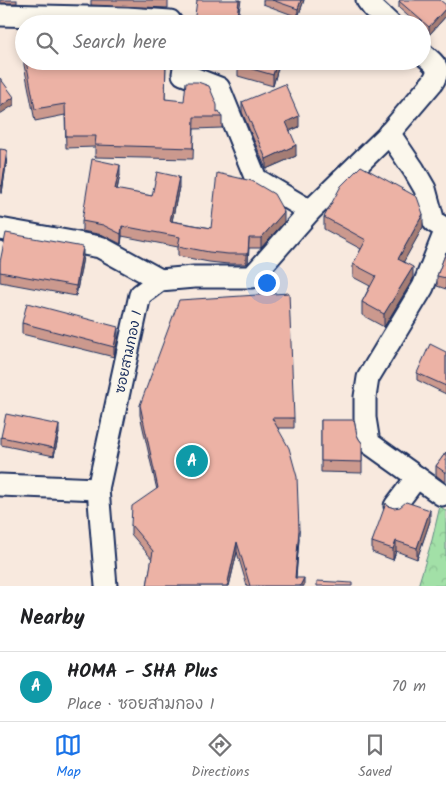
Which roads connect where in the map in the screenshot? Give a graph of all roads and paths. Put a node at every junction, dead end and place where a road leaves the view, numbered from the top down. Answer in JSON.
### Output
{"nodes":[{"id":1,"x":367,"y":0,"type":"edge"},
{"id":2,"x":0,"y":14,"type":"edge"},
{"id":3,"x":32,"y":15,"type":"edge"},
{"id":4,"x":380,"y":15,"type":"edge"},
{"id":5,"x":431,"y":62,"type":"edge"},
{"id":6,"x":184,"y":70,"type":"edge"},
{"id":7,"x":389,"y":133,"type":"junction"},
{"id":8,"x":310,"y":211,"type":"junction"},
{"id":9,"x":0,"y":229,"type":"edge"},
{"id":10,"x":446,"y":229,"type":"edge"},
{"id":11,"x":160,"y":280,"type":"junction"},
{"id":12,"x":417,"y":477,"type":"junction"},
{"id":13,"x":0,"y":485,"type":"edge"},
{"id":14,"x":98,"y":489,"type":"junction"},
{"id":15,"x":442,"y":495,"type":"dead end"},
{"id":16,"x":396,"y":506,"type":"edge"},
{"id":17,"x":106,"y":586,"type":"edge"}],
"edges":[{"from":1,"to":4,"type":"street"},
{"from":2,"to":3,"type":"street"},
{"from":5,"to":7,"type":"street"},
{"from":6,"to":8,"type":"street"},
{"from":7,"to":8,"type":"street"},
{"from":7,"to":10,"type":"street"},
{"from":8,"to":11,"type":"street"},
{"from":9,"to":11,"type":"street"},
{"from":10,"to":12,"type":"street"},
{"from":11,"to":14,"type":"street","name":"ซอยสามกอง 1"},
{"from":12,"to":15,"type":"street"},
{"from":12,"to":16,"type":"street"},
{"from":13,"to":14,"type":"street"},
{"from":14,"to":17,"type":"street","name":"ซอยสามกอง 1"}]}
